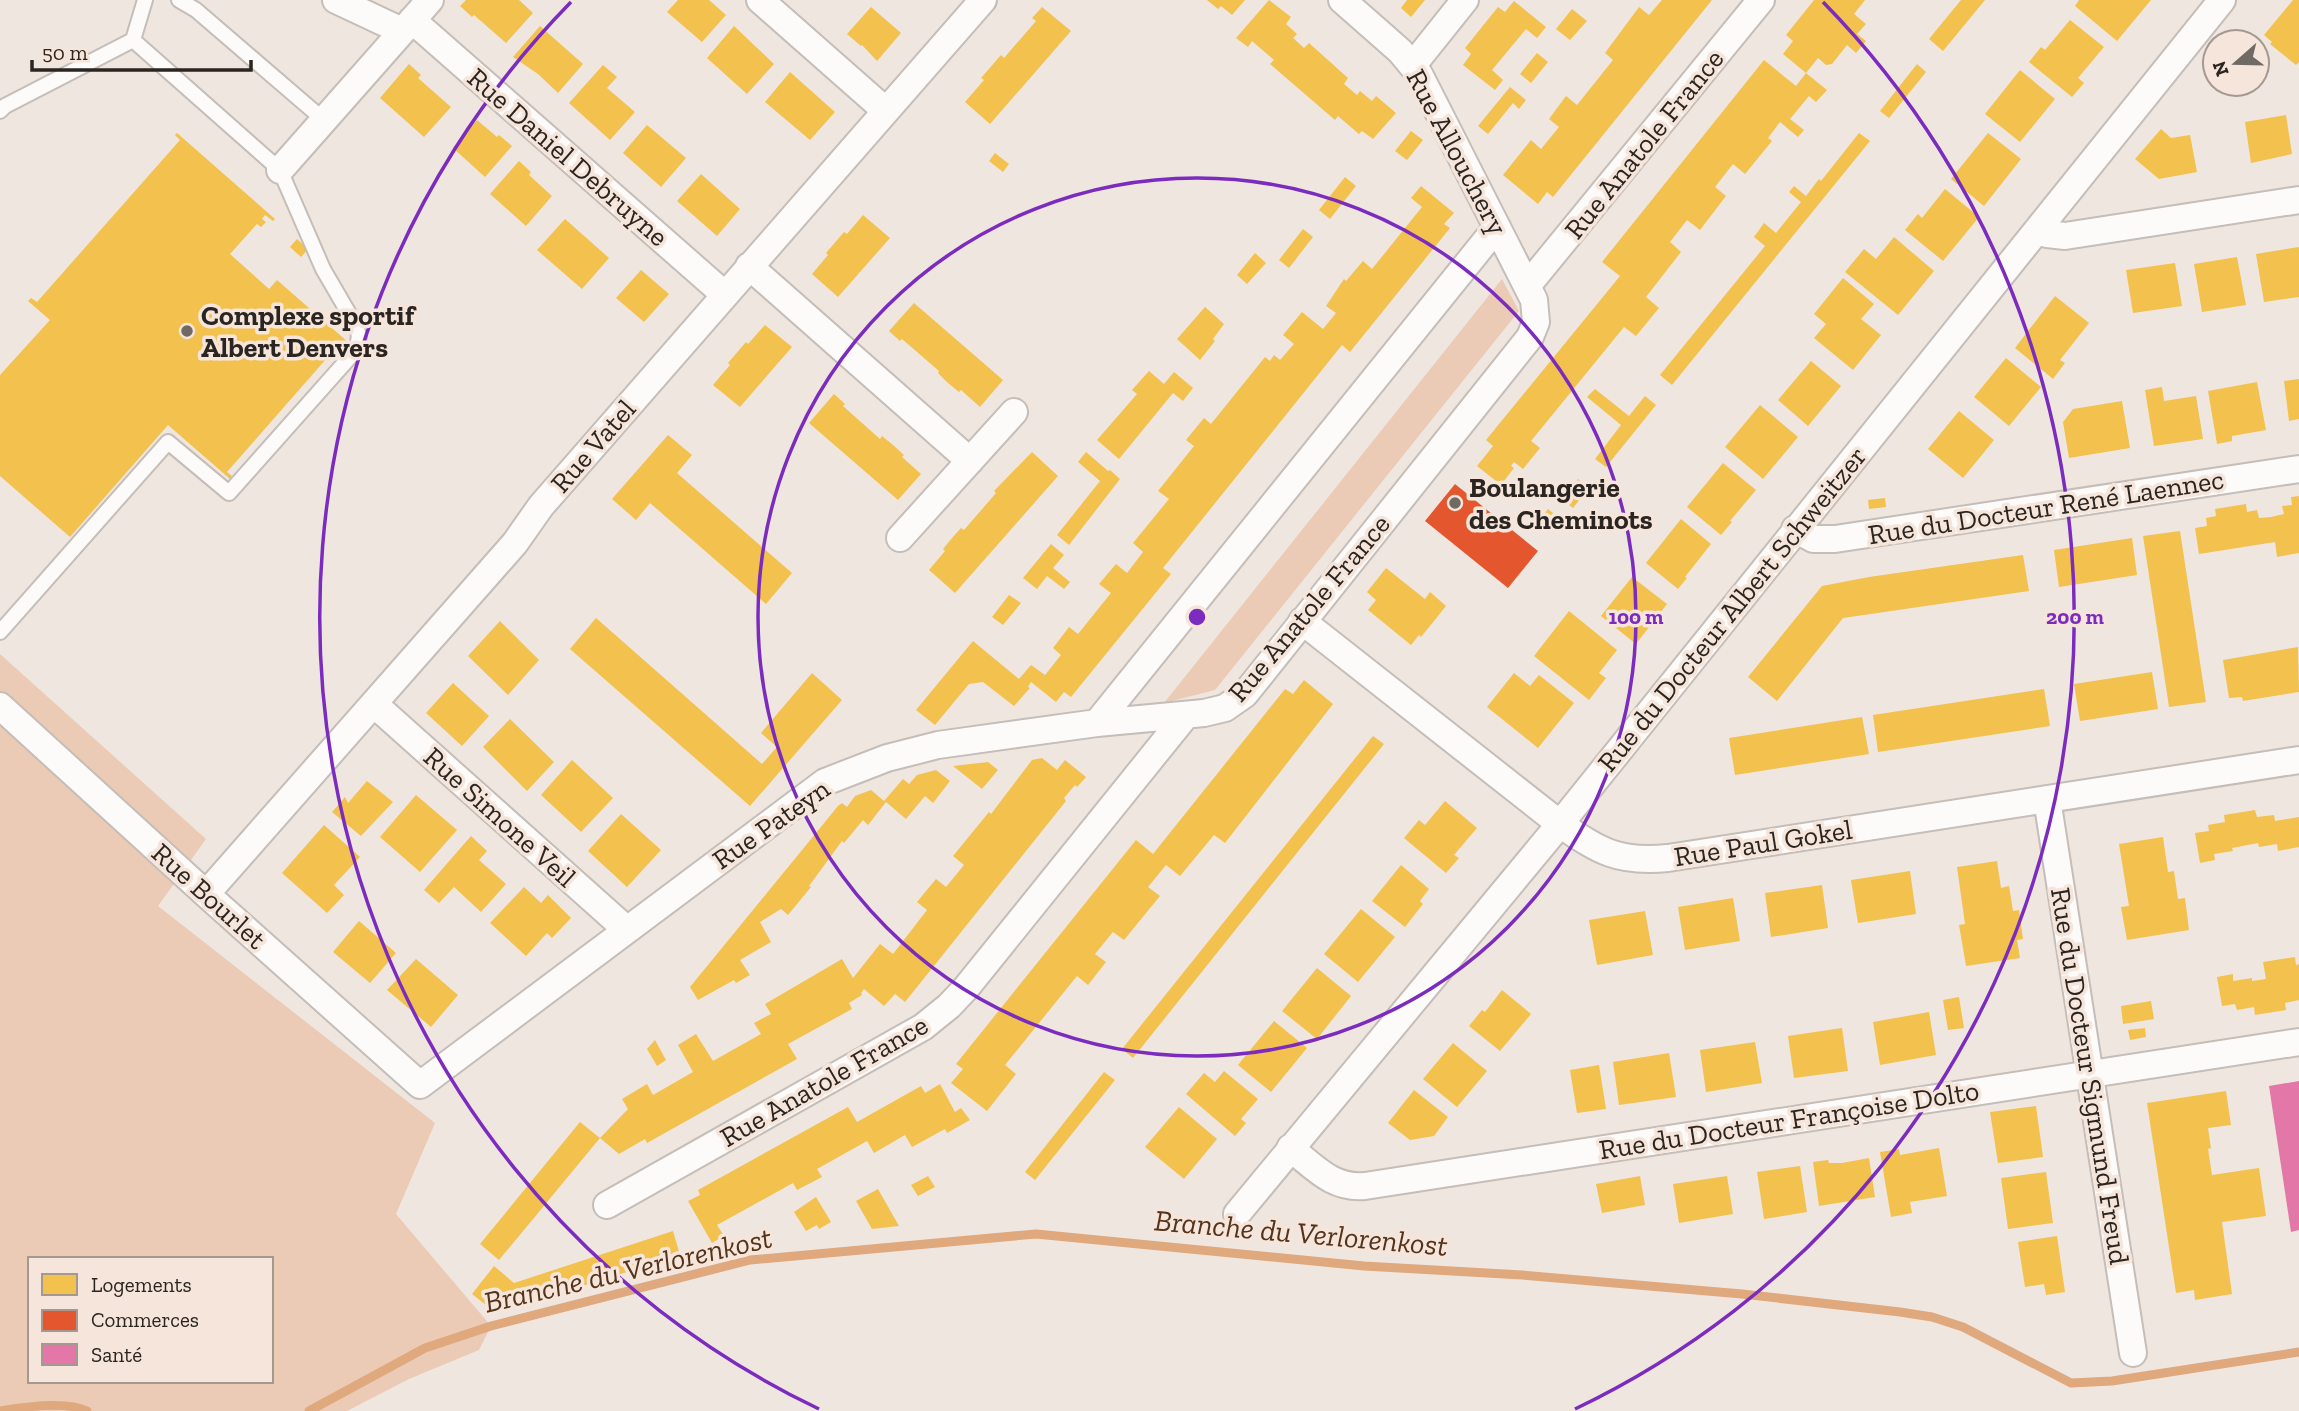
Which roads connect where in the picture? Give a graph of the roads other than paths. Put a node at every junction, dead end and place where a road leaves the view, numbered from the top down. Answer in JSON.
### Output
{"nodes":[{"id":1,"x":145,"y":0,"type":"edge"},
{"id":2,"x":179,"y":0,"type":"edge"},
{"id":3,"x":336,"y":0,"type":"edge"},
{"id":4,"x":430,"y":0,"type":"edge"},
{"id":5,"x":760,"y":0,"type":"edge"},
{"id":6,"x":983,"y":0,"type":"edge"},
{"id":7,"x":1342,"y":0,"type":"edge"},
{"id":8,"x":1465,"y":0,"type":"edge"},
{"id":9,"x":1761,"y":0,"type":"edge"},
{"id":10,"x":2222,"y":0,"type":"edge"},
{"id":11,"x":407,"y":26,"type":"junction"},
{"id":12,"x":133,"y":40,"type":"junction"},
{"id":13,"x":1413,"y":65,"type":"junction"},
{"id":14,"x":0,"y":111,"type":"edge"},
{"id":15,"x":886,"y":111,"type":"junction"},
{"id":16,"x":324,"y":121,"type":"junction"},
{"id":17,"x":280,"y":170,"type":"junction"},
{"id":18,"x":2299,"y":200,"type":"edge"},
{"id":19,"x":1497,"y":227,"type":"junction"},
{"id":20,"x":2039,"y":228,"type":"junction"},
{"id":21,"x":749,"y":266,"type":"junction"},
{"id":22,"x":1527,"y":286,"type":"junction"},
{"id":23,"x":724,"y":294,"type":"junction"},
{"id":24,"x":1014,"y":412,"type":"dead end"},
{"id":25,"x":970,"y":461,"type":"junction"},
{"id":26,"x":2299,"y":468,"type":"edge"},
{"id":27,"x":1795,"y":529,"type":"junction"},
{"id":28,"x":900,"y":538,"type":"dead end"},
{"id":29,"x":1302,"y":621,"type":"junction"},
{"id":30,"x":0,"y":632,"type":"edge"},
{"id":31,"x":373,"y":704,"type":"junction"},
{"id":32,"x":0,"y":706,"type":"edge"},
{"id":33,"x":1186,"y":715,"type":"junction"},
{"id":34,"x":1097,"y":723,"type":"junction"},
{"id":35,"x":2299,"y":760,"type":"edge"},
{"id":36,"x":2047,"y":799,"type":"junction"},
{"id":37,"x":1560,"y":824,"type":"junction"},
{"id":38,"x":206,"y":894,"type":"junction"},
{"id":39,"x":627,"y":930,"type":"junction"},
{"id":40,"x":2299,"y":1042,"type":"edge"},
{"id":41,"x":2090,"y":1074,"type":"junction"},
{"id":42,"x":420,"y":1084,"type":"joint"},
{"id":43,"x":1290,"y":1148,"type":"junction"},
{"id":44,"x":607,"y":1205,"type":"dead end"},
{"id":45,"x":1237,"y":1214,"type":"dead end"},
{"id":46,"x":2133,"y":1353,"type":"dead end"}],
"edges":[{"from":1,"to":12,"type":"lane"},
{"from":2,"to":16,"type":"lane"},
{"from":3,"to":11,"type":"street","name":"Rue Daniel Debruyne"},
{"from":4,"to":11,"type":"street"},
{"from":5,"to":15,"type":"street"},
{"from":6,"to":15,"type":"street","name":"Rue Vatel"},
{"from":7,"to":13,"type":"street","name":"Rue Allouchery"},
{"from":8,"to":13,"type":"street"},
{"from":9,"to":22,"type":"street","name":"Rue Anatole France"},
{"from":10,"to":20,"type":"street","name":"Rue du Docteur Albert Schweitzer"},
{"from":11,"to":16,"type":"street"},
{"from":11,"to":23,"type":"street","name":"Rue Daniel Debruyne"},
{"from":12,"to":14,"type":"lane"},
{"from":12,"to":17,"type":"lane"},
{"from":13,"to":19,"type":"street","name":"Rue Allouchery"},
{"from":15,"to":21,"type":"street","name":"Rue Vatel"},
{"from":16,"to":17,"type":"street"},
{"from":17,"to":30,"type":"lane"},
{"from":18,"to":20,"type":"street"},
{"from":19,"to":22,"type":"street","name":"Rue Allouchery"},
{"from":19,"to":34,"type":"street"},
{"from":20,"to":27,"type":"street","name":"Rue du Docteur Albert Schweitzer"},
{"from":21,"to":23,"type":"street","name":"Rue Vatel"},
{"from":21,"to":25,"type":"street"},
{"from":22,"to":29,"type":"street","name":"Rue Anatole France"},
{"from":23,"to":31,"type":"street","name":"Rue Vatel"},
{"from":24,"to":25,"type":"street"},
{"from":25,"to":28,"type":"street"},
{"from":26,"to":27,"type":"street","name":"Rue du Docteur René Laennec"},
{"from":27,"to":37,"type":"street","name":"Rue du Docteur Albert Schweitzer"},
{"from":29,"to":33,"type":"street","name":"Rue Anatole France"},
{"from":29,"to":37,"type":"street","name":"Rue Paul Gokel"},
{"from":31,"to":38,"type":"street","name":"Rue Vatel"},
{"from":31,"to":39,"type":"street","name":"Rue Simone Veil"},
{"from":32,"to":38,"type":"street","name":"Rue Bourlet"},
{"from":33,"to":34,"type":"street","name":"Rue Pateyn"},
{"from":33,"to":44,"type":"street","name":"Rue Anatole France"},
{"from":34,"to":39,"type":"street","name":"Rue Pateyn"},
{"from":35,"to":36,"type":"street","name":"Rue Paul Gokel"},
{"from":36,"to":37,"type":"street","name":"Rue Paul Gokel"},
{"from":36,"to":41,"type":"street","name":"Rue du Docteur Sigmund Freud"},
{"from":37,"to":43,"type":"street","name":"Rue du Docteur Albert Schweitzer"},
{"from":38,"to":42,"type":"street","name":"Rue Bourlet"},
{"from":39,"to":42,"type":"street","name":"Rue Pateyn"},
{"from":40,"to":41,"type":"street","name":"Rue du Docteur Françoise Dolto"},
{"from":41,"to":43,"type":"street","name":"Rue du Docteur Françoise Dolto"},
{"from":41,"to":46,"type":"street","name":"Rue du Docteur Sigmund Freud"},
{"from":43,"to":45,"type":"street","name":"Rue du Docteur Albert Schweitzer"}]}
